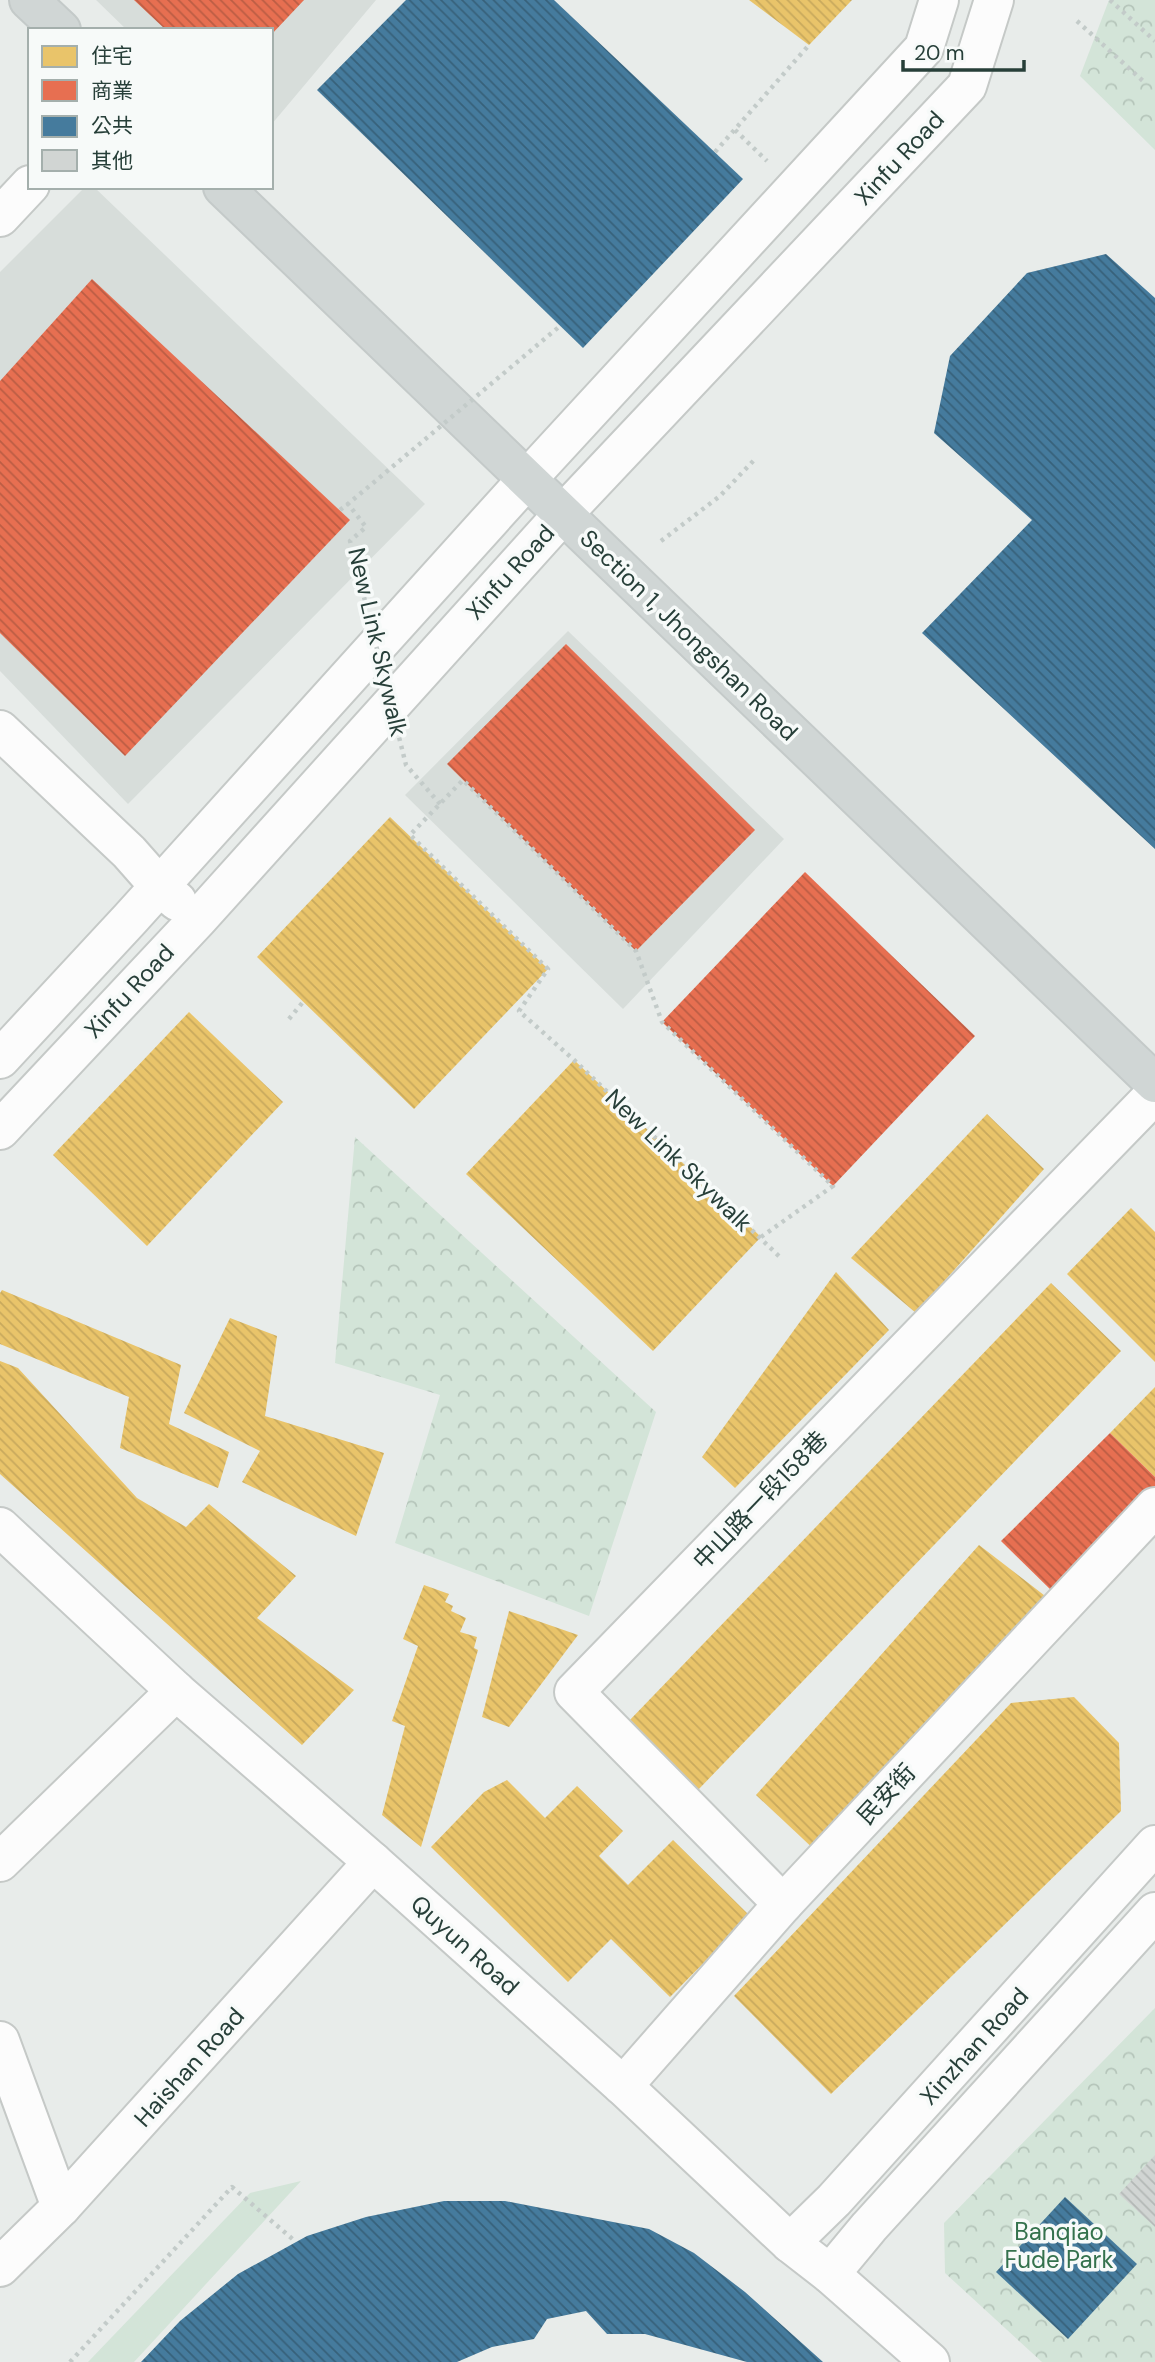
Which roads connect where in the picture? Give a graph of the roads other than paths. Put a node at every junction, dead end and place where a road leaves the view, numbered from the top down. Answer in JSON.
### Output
{"nodes":[{"id":1,"x":29,"y":0,"type":"edge"},
{"id":2,"x":939,"y":0,"type":"edge"},
{"id":3,"x":994,"y":0,"type":"edge"},
{"id":4,"x":59,"y":28,"type":"edge"},
{"id":5,"x":28,"y":187,"type":"edge"},
{"id":6,"x":225,"y":189,"type":"edge"},
{"id":7,"x":0,"y":217,"type":"edge"},
{"id":8,"x":529,"y":477,"type":"junction"},
{"id":9,"x":564,"y":513,"type":"junction"},
{"id":10,"x":0,"y":730,"type":"edge"},
{"id":11,"x":159,"y":886,"type":"junction"},
{"id":12,"x":198,"y":919,"type":"junction"},
{"id":13,"x":0,"y":1059,"type":"edge"},
{"id":14,"x":1155,"y":1083,"type":"edge"},
{"id":15,"x":1155,"y":1094,"type":"edge"},
{"id":16,"x":0,"y":1130,"type":"edge"},
{"id":17,"x":1155,"y":1507,"type":"edge"},
{"id":18,"x":0,"y":1527,"type":"edge"},
{"id":19,"x":176,"y":1691,"type":"junction"},
{"id":20,"x":1155,"y":1845,"type":"edge"},
{"id":21,"x":0,"y":1862,"type":"edge"},
{"id":22,"x":373,"y":1862,"type":"junction"},
{"id":23,"x":783,"y":1904,"type":"junction"},
{"id":24,"x":1155,"y":1912,"type":"edge"},
{"id":25,"x":0,"y":2041,"type":"edge"},
{"id":26,"x":622,"y":2087,"type":"junction"},
{"id":27,"x":61,"y":2207,"type":"junction"},
{"id":28,"x":790,"y":2243,"type":"junction"},
{"id":29,"x":0,"y":2267,"type":"edge"},
{"id":30,"x":830,"y":2274,"type":"junction"},
{"id":31,"x":930,"y":2362,"type":"edge"}],
"edges":[{"from":1,"to":4,"type":"main road"},
{"from":2,"to":8,"type":"street","name":"Xinfu Road"},
{"from":3,"to":9,"type":"street","name":"Xinfu Road"},
{"from":5,"to":7,"type":"street"},
{"from":6,"to":8,"type":"main road","name":"Section 1, Jhongshan Road"},
{"from":8,"to":9,"type":"main road","name":"Section 1, Jhongshan Road"},
{"from":8,"to":11,"type":"street","name":"Xinfu Road"},
{"from":9,"to":12,"type":"street","name":"Xinfu Road"},
{"from":9,"to":14,"type":"main road","name":"Section 1, Jhongshan Road"},
{"from":10,"to":11,"type":"street"},
{"from":11,"to":12,"type":"street"},
{"from":11,"to":13,"type":"street","name":"Xinfu Road"},
{"from":12,"to":16,"type":"street","name":"Xinfu Road"},
{"from":15,"to":23,"type":"street","name":"中山路一段158巷"},
{"from":17,"to":23,"type":"street","name":"民安街"},
{"from":18,"to":19,"type":"street","name":"Quyun Road"},
{"from":19,"to":21,"type":"street"},
{"from":19,"to":22,"type":"street","name":"Quyun Road"},
{"from":20,"to":28,"type":"street","name":"Xinzhan Road"},
{"from":22,"to":26,"type":"street","name":"Quyun Road"},
{"from":22,"to":27,"type":"street","name":"Haishan Road"},
{"from":23,"to":26,"type":"street","name":"民安街"},
{"from":24,"to":30,"type":"street","name":"Xinzhan Road"},
{"from":25,"to":27,"type":"street"},
{"from":26,"to":28,"type":"street","name":"Quyun Road"},
{"from":27,"to":29,"type":"street","name":"Haishan Road"},
{"from":28,"to":30,"type":"street","name":"Quyun Road"},
{"from":30,"to":31,"type":"street","name":"Quyun Road"}]}
